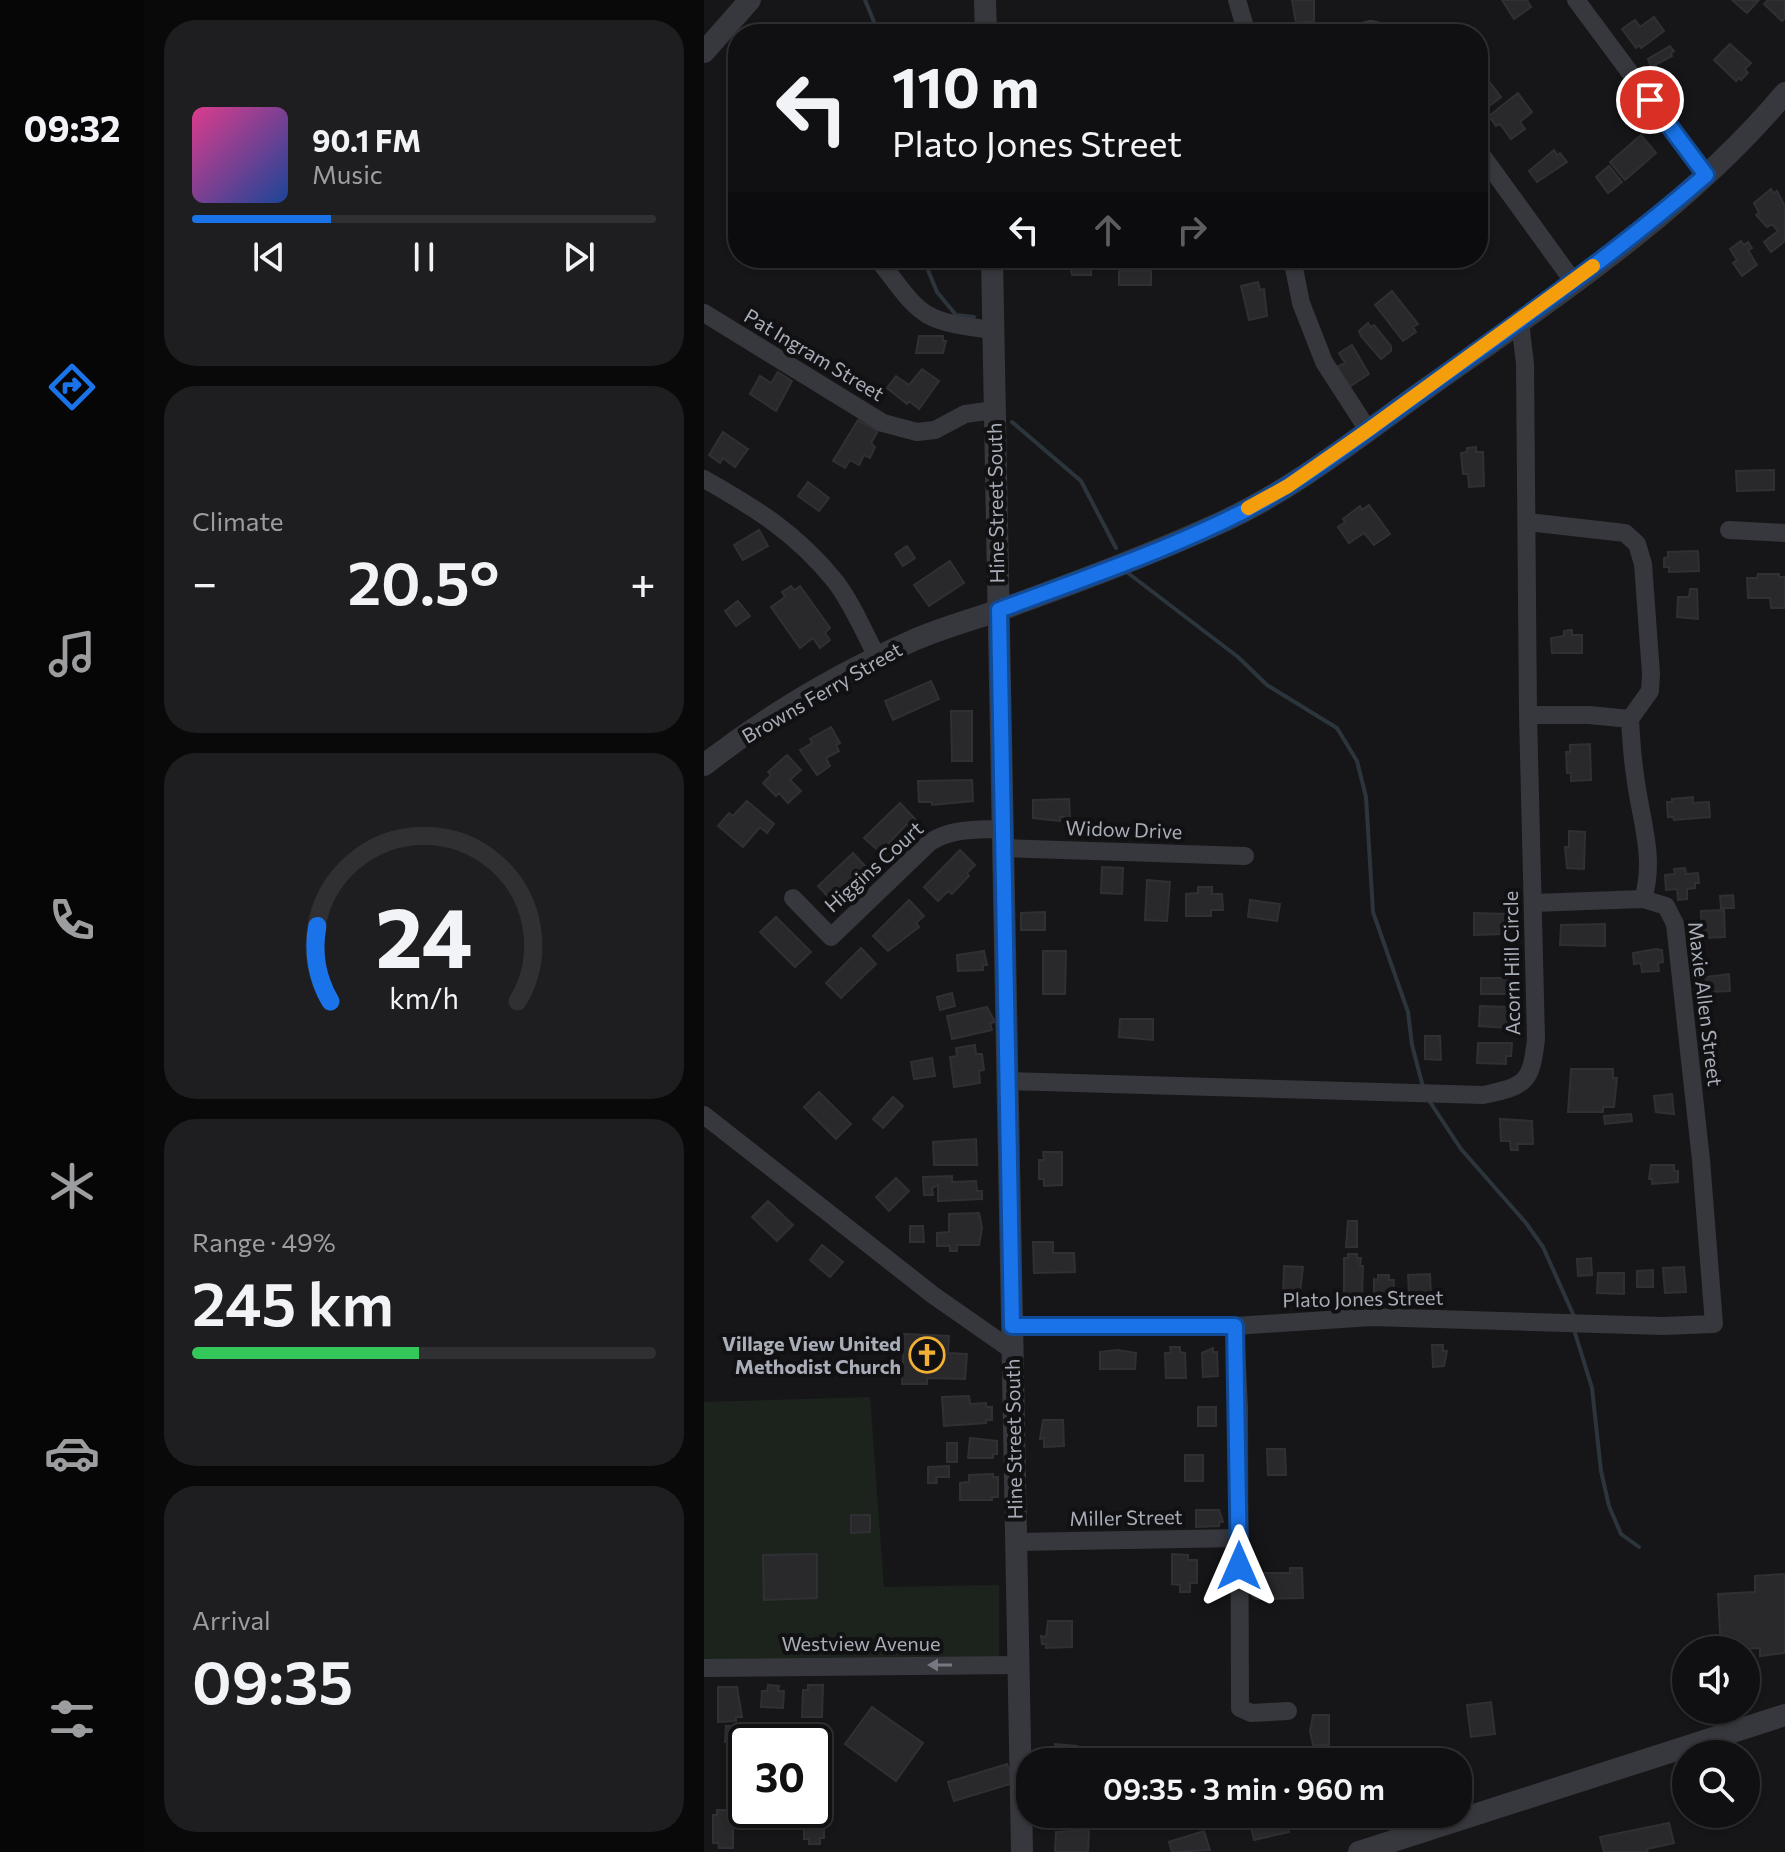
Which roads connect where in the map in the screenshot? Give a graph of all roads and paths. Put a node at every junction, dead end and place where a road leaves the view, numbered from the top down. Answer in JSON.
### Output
{"nodes":[{"id":1,"x":750,"y":0,"type":"edge"},
{"id":2,"x":985,"y":0,"type":"edge"},
{"id":3,"x":1237,"y":0,"type":"edge"},
{"id":4,"x":1576,"y":0,"type":"edge"},
{"id":5,"x":729,"y":24,"type":"edge"},
{"id":6,"x":986,"y":24,"type":"edge"},
{"id":7,"x":1244,"y":24,"type":"edge"},
{"id":8,"x":728,"y":25,"type":"edge"},
{"id":9,"x":704,"y":52,"type":"edge"},
{"id":10,"x":1785,"y":93,"type":"edge"},
{"id":11,"x":1488,"y":164,"type":"edge"},
{"id":12,"x":1706,"y":175,"type":"junction"},
{"id":13,"x":885,"y":268,"type":"edge"},
{"id":14,"x":992,"y":268,"type":"edge"},
{"id":15,"x":1294,"y":268,"type":"edge"},
{"id":16,"x":1573,"y":281,"type":"junction"},
{"id":17,"x":704,"y":313,"type":"edge"},
{"id":18,"x":1520,"y":322,"type":"junction"},
{"id":19,"x":994,"y":330,"type":"junction"},
{"id":20,"x":994,"y":410,"type":"junction"},
{"id":21,"x":1368,"y":430,"type":"junction"},
{"id":22,"x":704,"y":479,"type":"edge"},
{"id":23,"x":1528,"y":522,"type":"junction"},
{"id":24,"x":1729,"y":530,"type":"dead end"},
{"id":25,"x":1785,"y":533,"type":"edge"},
{"id":26,"x":999,"y":610,"type":"junction"},
{"id":27,"x":877,"y":657,"type":"junction"},
{"id":28,"x":1528,"y":715,"type":"junction"},
{"id":29,"x":1630,"y":719,"type":"junction"},
{"id":30,"x":704,"y":765,"type":"edge"},
{"id":31,"x":1002,"y":839,"type":"junction"},
{"id":32,"x":1245,"y":856,"type":"dead end"},
{"id":33,"x":793,"y":898,"type":"dead end"},
{"id":34,"x":1643,"y":899,"type":"junction"},
{"id":35,"x":1533,"y":903,"type":"junction"},
{"id":36,"x":1008,"y":1081,"type":"junction"},
{"id":37,"x":704,"y":1115,"type":"edge"},
{"id":38,"x":1714,"y":1324,"type":"joint"},
{"id":39,"x":1012,"y":1326,"type":"junction"},
{"id":40,"x":1235,"y":1326,"type":"junction"},
{"id":41,"x":1013,"y":1351,"type":"junction"},
{"id":42,"x":1239,"y":1538,"type":"junction"},
{"id":43,"x":1015,"y":1542,"type":"junction"},
{"id":44,"x":1018,"y":1665,"type":"junction"},
{"id":45,"x":704,"y":1668,"type":"edge"},
{"id":46,"x":1288,"y":1711,"type":"dead end"},
{"id":47,"x":1785,"y":1715,"type":"edge"},
{"id":48,"x":1022,"y":1852,"type":"edge"},
{"id":49,"x":1359,"y":1852,"type":"edge"}],
"edges":[{"from":1,"to":5,"type":"street"},
{"from":2,"to":6,"type":"street"},
{"from":3,"to":7,"type":"street"},
{"from":4,"to":12,"type":"street"},
{"from":8,"to":9,"type":"street"},
{"from":10,"to":12,"type":"street","name":"Browns Ferry Street"},
{"from":11,"to":16,"type":"street"},
{"from":12,"to":16,"type":"street","name":"Browns Ferry Street"},
{"from":13,"to":19,"type":"street"},
{"from":14,"to":19,"type":"street","name":"Hine Street South"},
{"from":15,"to":21,"type":"street"},
{"from":16,"to":18,"type":"street","name":"Browns Ferry Street"},
{"from":17,"to":20,"type":"street","name":"Pat Ingram Street"},
{"from":18,"to":21,"type":"street","name":"Browns Ferry Street"},
{"from":18,"to":23,"type":"street","name":"Acorn Hill Circle"},
{"from":19,"to":20,"type":"street","name":"Hine Street South"},
{"from":20,"to":26,"type":"street","name":"Hine Street South"},
{"from":21,"to":26,"type":"street","name":"Browns Ferry Street"},
{"from":22,"to":27,"type":"street"},
{"from":23,"to":28,"type":"street","name":"Acorn Hill Circle"},
{"from":23,"to":29,"type":"street"},
{"from":24,"to":25,"type":"street"},
{"from":26,"to":27,"type":"street","name":"Browns Ferry Street"},
{"from":26,"to":31,"type":"street","name":"Hine Street South"},
{"from":27,"to":30,"type":"street","name":"Browns Ferry Street"},
{"from":28,"to":29,"type":"street"},
{"from":28,"to":35,"type":"street","name":"Acorn Hill Circle"},
{"from":29,"to":34,"type":"street"},
{"from":31,"to":32,"type":"street","name":"Widow Drive"},
{"from":31,"to":33,"type":"street","name":"Higgins Court"},
{"from":31,"to":36,"type":"street","name":"Hine Street South"},
{"from":34,"to":35,"type":"street"},
{"from":34,"to":38,"type":"street","name":"Maxie Allen Street"},
{"from":35,"to":36,"type":"street","name":"Acorn Hill Circle"},
{"from":36,"to":39,"type":"street","name":"Hine Street South"},
{"from":37,"to":41,"type":"street"},
{"from":38,"to":40,"type":"street","name":"Plato Jones Street"},
{"from":39,"to":40,"type":"street","name":"Plato Jones Street"},
{"from":39,"to":41,"type":"street","name":"Hine Street South"},
{"from":40,"to":42,"type":"street"},
{"from":41,"to":43,"type":"street","name":"Hine Street South"},
{"from":42,"to":43,"type":"street","name":"Miller Street"},
{"from":42,"to":46,"type":"street"},
{"from":43,"to":44,"type":"street","name":"Hine Street South"},
{"from":44,"to":45,"type":"street","name":"Westview Avenue","one_way":true},
{"from":44,"to":48,"type":"street","name":"Hine Street South"},
{"from":47,"to":49,"type":"street"}]}
